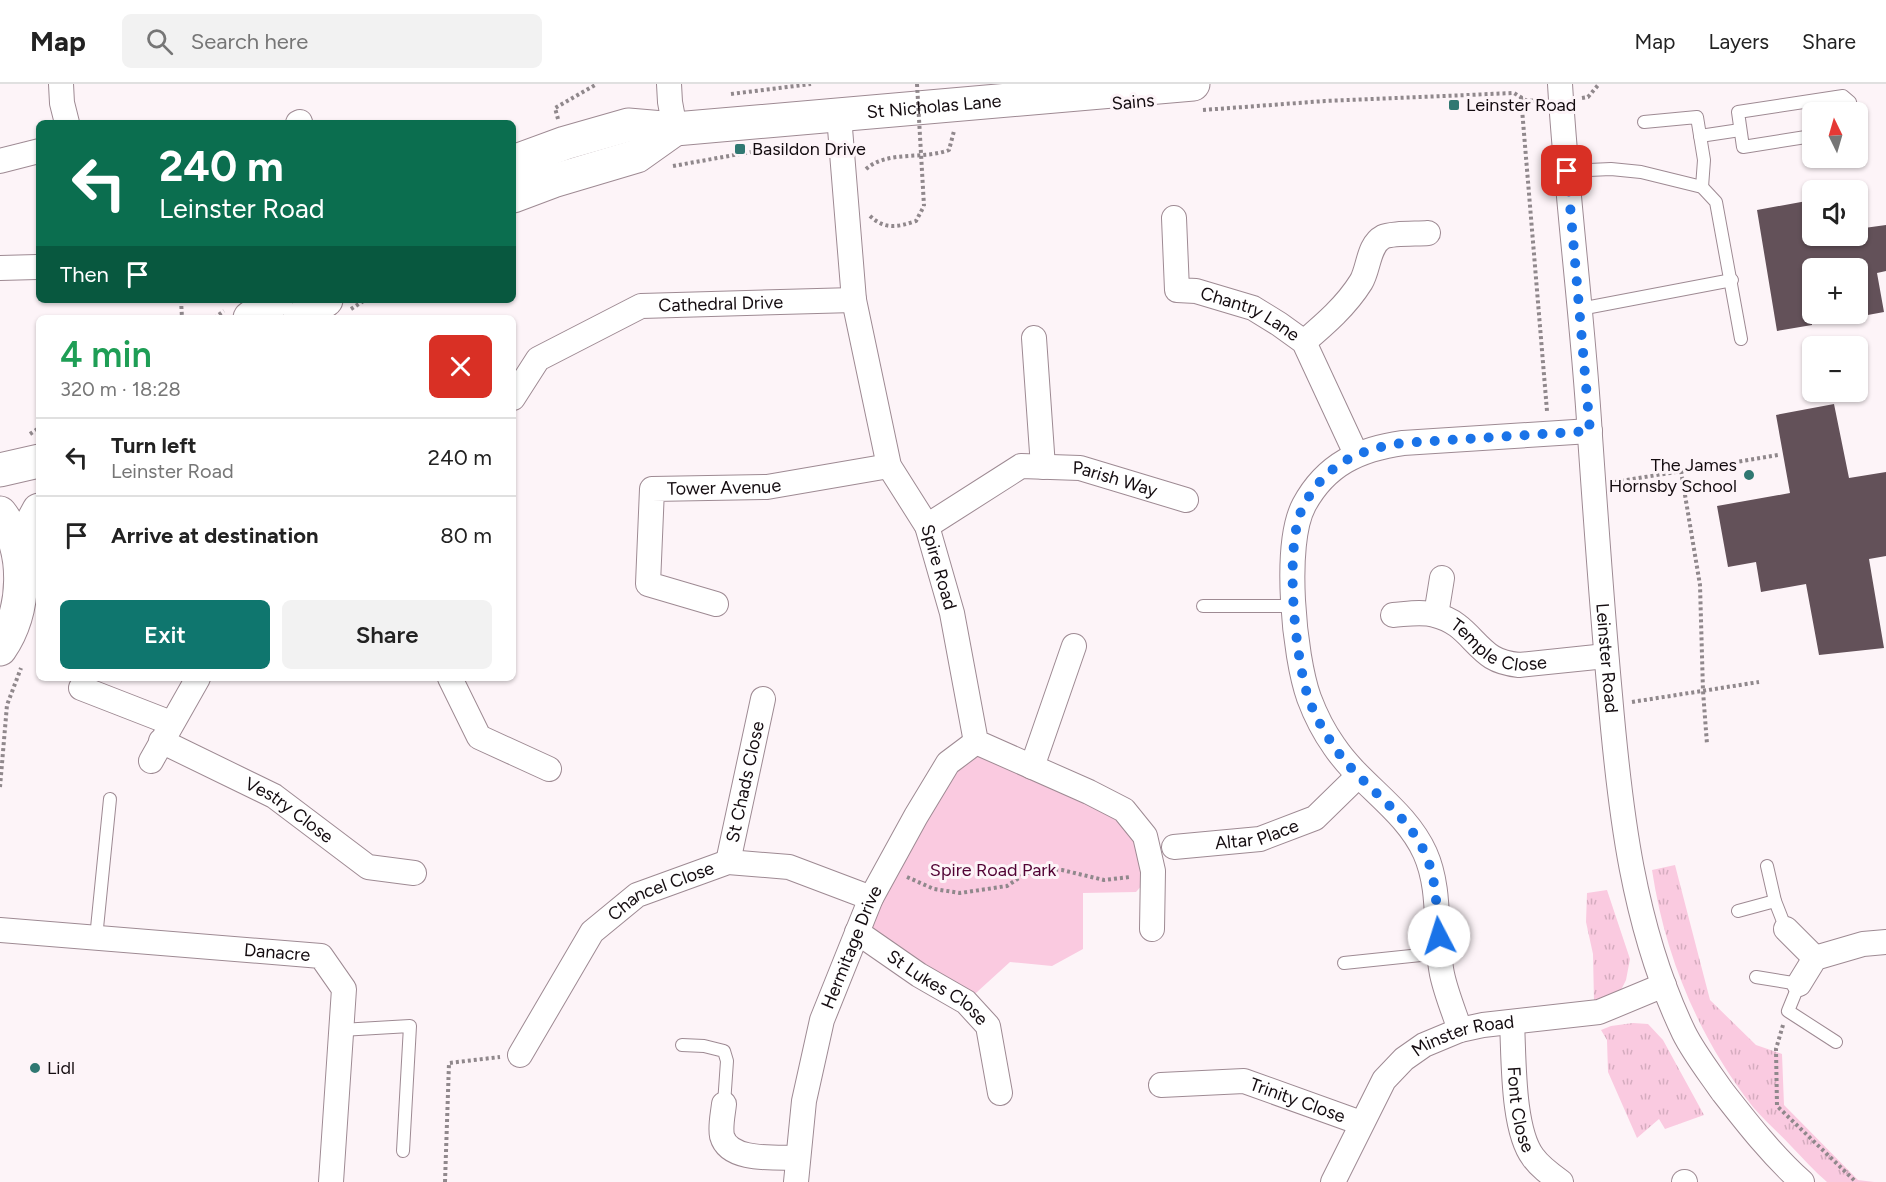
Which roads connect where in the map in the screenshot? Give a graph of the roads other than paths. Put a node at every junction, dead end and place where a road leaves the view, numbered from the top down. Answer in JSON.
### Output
{"nodes":[{"id":1,"x":61,"y":84,"type":"edge"},
{"id":2,"x":669,"y":84,"type":"edge"},
{"id":3,"x":1560,"y":91,"type":"edge"},
{"id":4,"x":1196,"y":97,"type":"edge"},
{"id":5,"x":1802,"y":102,"type":"edge"},
{"id":6,"x":1802,"y":102,"type":"edge"},
{"id":7,"x":1850,"y":102,"type":"edge"},
{"id":8,"x":839,"y":116,"type":"junction"},
{"id":9,"x":66,"y":120,"type":"edge"},
{"id":10,"x":1644,"y":122,"type":"dead end"},
{"id":11,"x":675,"y":129,"type":"junction"},
{"id":12,"x":1740,"y":130,"type":"junction"},
{"id":13,"x":1700,"y":136,"type":"junction"},
{"id":14,"x":1802,"y":138,"type":"edge"},
{"id":15,"x":36,"y":152,"type":"edge"},
{"id":16,"x":0,"y":161,"type":"edge"},
{"id":17,"x":516,"y":161,"type":"edge"},
{"id":18,"x":1567,"y":171,"type":"junction"},
{"id":19,"x":1702,"y":187,"type":"junction"},
{"id":20,"x":516,"y":195,"type":"edge"},
{"id":21,"x":1174,"y":218,"type":"dead end"},
{"id":22,"x":1428,"y":233,"type":"dead end"},
{"id":23,"x":36,"y":267,"type":"edge"},
{"id":24,"x":0,"y":268,"type":"edge"},
{"id":25,"x":1732,"y":280,"type":"junction"},
{"id":26,"x":854,"y":300,"type":"junction"},
{"id":27,"x":272,"y":303,"type":"edge"},
{"id":28,"x":322,"y":303,"type":"edge"},
{"id":29,"x":1580,"y":309,"type":"junction"},
{"id":30,"x":254,"y":315,"type":"edge"},
{"id":31,"x":304,"y":315,"type":"edge"},
{"id":32,"x":1034,"y":338,"type":"dead end"},
{"id":33,"x":1742,"y":339,"type":"dead end"},
{"id":34,"x":1304,"y":342,"type":"junction"},
{"id":35,"x":516,"y":393,"type":"edge"},
{"id":36,"x":1590,"y":431,"type":"junction"},
{"id":37,"x":1356,"y":454,"type":"junction"},
{"id":38,"x":36,"y":462,"type":"edge"},
{"id":39,"x":889,"y":466,"type":"junction"},
{"id":40,"x":1043,"y":466,"type":"junction"},
{"id":41,"x":0,"y":470,"type":"edge"},
{"id":42,"x":1186,"y":500,"type":"dead end"},
{"id":43,"x":0,"y":513,"type":"edge"},
{"id":44,"x":36,"y":515,"type":"edge"},
{"id":45,"x":927,"y":526,"type":"junction"},
{"id":46,"x":1442,"y":578,"type":"dead end"},
{"id":47,"x":21,"y":579,"type":"junction"},
{"id":48,"x":716,"y":604,"type":"dead end"},
{"id":49,"x":1203,"y":606,"type":"dead end"},
{"id":50,"x":1293,"y":606,"type":"junction"},
{"id":51,"x":1393,"y":615,"type":"dead end"},
{"id":52,"x":1436,"y":615,"type":"junction"},
{"id":53,"x":1074,"y":646,"type":"dead end"},
{"id":54,"x":6,"y":653,"type":"edge"},
{"id":55,"x":1606,"y":656,"type":"junction"},
{"id":56,"x":196,"y":681,"type":"edge"},
{"id":57,"x":451,"y":681,"type":"edge"},
{"id":58,"x":81,"y":688,"type":"dead end"},
{"id":59,"x":763,"y":699,"type":"dead end"},
{"id":60,"x":161,"y":742,"type":"junction"},
{"id":61,"x":976,"y":742,"type":"junction"},
{"id":62,"x":1032,"y":767,"type":"junction"},
{"id":63,"x":549,"y":769,"type":"dead end"},
{"id":64,"x":1358,"y":776,"type":"junction"},
{"id":65,"x":110,"y":799,"type":"dead end"},
{"id":66,"x":1174,"y":847,"type":"dead end"},
{"id":67,"x":728,"y":862,"type":"junction"},
{"id":68,"x":1767,"y":866,"type":"dead end"},
{"id":69,"x":414,"y":873,"type":"dead end"},
{"id":70,"x":870,"y":898,"type":"junction"},
{"id":71,"x":1775,"y":901,"type":"junction"},
{"id":72,"x":1738,"y":910,"type":"dead end"},
{"id":73,"x":1152,"y":929,"type":"dead end"},
{"id":74,"x":1786,"y":929,"type":"joint"},
{"id":75,"x":0,"y":930,"type":"edge"},
{"id":76,"x":857,"y":932,"type":"junction"},
{"id":77,"x":96,"y":938,"type":"junction"},
{"id":78,"x":1886,"y":942,"type":"edge"},
{"id":79,"x":1440,"y":953,"type":"junction"},
{"id":80,"x":1815,"y":958,"type":"junction"},
{"id":81,"x":1344,"y":963,"type":"dead end"},
{"id":82,"x":1756,"y":977,"type":"dead end"},
{"id":83,"x":1799,"y":984,"type":"junction"},
{"id":84,"x":1664,"y":985,"type":"junction"},
{"id":85,"x":1512,"y":1023,"type":"junction"},
{"id":86,"x":341,"y":1030,"type":"junction"},
{"id":87,"x":1460,"y":1030,"type":"junction"},
{"id":88,"x":1836,"y":1042,"type":"dead end"},
{"id":89,"x":682,"y":1044,"type":"dead end"},
{"id":90,"x":520,"y":1055,"type":"road end"},
{"id":91,"x":1161,"y":1085,"type":"dead end"},
{"id":92,"x":1000,"y":1093,"type":"dead end"},
{"id":93,"x":724,"y":1104,"type":"joint"},
{"id":94,"x":1361,"y":1123,"type":"junction"},
{"id":95,"x":403,"y":1151,"type":"dead end"},
{"id":96,"x":797,"y":1158,"type":"junction"},
{"id":97,"x":331,"y":1182,"type":"edge"},
{"id":98,"x":796,"y":1182,"type":"edge"},
{"id":99,"x":1333,"y":1182,"type":"edge"},
{"id":100,"x":1561,"y":1182,"type":"edge"},
{"id":101,"x":1802,"y":1182,"type":"edge"}],
"edges":[{"from":1,"to":9,"type":"street"},
{"from":2,"to":11,"type":"street"},
{"from":3,"to":18,"type":"street","name":"Leinster Road"},
{"from":4,"to":8,"type":"main road","name":"St Nicholas Lane"},
{"from":5,"to":7,"type":"lane"},
{"from":6,"to":12,"type":"lane"},
{"from":8,"to":11,"type":"main road","name":"St Nicholas Lane"},
{"from":8,"to":26,"type":"street","name":"Spire Road"},
{"from":10,"to":13,"type":"lane"},
{"from":11,"to":17,"type":"main road","name":"St Nicholas Lane"},
{"from":11,"to":20,"type":"main road"},
{"from":12,"to":13,"type":"lane"},
{"from":12,"to":14,"type":"lane"},
{"from":13,"to":19,"type":"lane"},
{"from":15,"to":16,"type":"street"},
{"from":18,"to":19,"type":"lane"},
{"from":18,"to":29,"type":"street","name":"Leinster Road"},
{"from":19,"to":25,"type":"lane"},
{"from":21,"to":34,"type":"street","name":"Chantry Lane"},
{"from":22,"to":34,"type":"street"},
{"from":23,"to":24,"type":"street"},
{"from":25,"to":29,"type":"lane"},
{"from":25,"to":33,"type":"lane"},
{"from":26,"to":35,"type":"street","name":"Cathedral Drive"},
{"from":26,"to":39,"type":"street","name":"Spire Road"},
{"from":27,"to":30,"type":"main road"},
{"from":28,"to":31,"type":"main road"},
{"from":29,"to":36,"type":"street","name":"Leinster Road"},
{"from":32,"to":40,"type":"street"},
{"from":34,"to":37,"type":"street","name":"Chantry Lane"},
{"from":36,"to":37,"type":"street"},
{"from":36,"to":55,"type":"street","name":"Leinster Road"},
{"from":37,"to":50,"type":"street"},
{"from":38,"to":41,"type":"main road"},
{"from":39,"to":45,"type":"street","name":"Spire Road"},
{"from":39,"to":48,"type":"street","name":"Tower Avenue"},
{"from":40,"to":42,"type":"street","name":"Parish Way"},
{"from":40,"to":45,"type":"street","name":"Parish Way"},
{"from":43,"to":47,"type":"main road"},
{"from":44,"to":47,"type":"main road"},
{"from":45,"to":61,"type":"street","name":"Spire Road"},
{"from":46,"to":52,"type":"street"},
{"from":47,"to":54,"type":"main road"},
{"from":49,"to":50,"type":"lane"},
{"from":50,"to":64,"type":"street"},
{"from":51,"to":52,"type":"street","name":"Temple Close"},
{"from":52,"to":55,"type":"street","name":"Temple Close"},
{"from":53,"to":62,"type":"street"},
{"from":55,"to":84,"type":"street","name":"Leinster Road"},
{"from":56,"to":60,"type":"street"},
{"from":57,"to":63,"type":"street"},
{"from":58,"to":60,"type":"street","name":"Vestry Close"},
{"from":59,"to":67,"type":"street","name":"St Chads Close"},
{"from":60,"to":69,"type":"street","name":"Vestry Close"},
{"from":61,"to":62,"type":"street"},
{"from":61,"to":70,"type":"street","name":"Hermitage Drive"},
{"from":62,"to":73,"type":"street"},
{"from":64,"to":66,"type":"street","name":"Altar Place"},
{"from":64,"to":79,"type":"street"},
{"from":65,"to":77,"type":"lane"},
{"from":67,"to":70,"type":"street","name":"Chancel Close"},
{"from":67,"to":90,"type":"street","name":"Chancel Close"},
{"from":68,"to":71,"type":"lane"},
{"from":70,"to":76,"type":"street","name":"Hermitage Drive"},
{"from":71,"to":72,"type":"lane"},
{"from":71,"to":74,"type":"lane"},
{"from":74,"to":80,"type":"street"},
{"from":75,"to":77,"type":"street","name":"Danacre"},
{"from":76,"to":92,"type":"street","name":"St Lukes Close"},
{"from":76,"to":96,"type":"street","name":"Hermitage Drive"},
{"from":77,"to":86,"type":"street","name":"Danacre"},
{"from":78,"to":80,"type":"street"},
{"from":79,"to":81,"type":"lane"},
{"from":79,"to":87,"type":"street"},
{"from":80,"to":83,"type":"street"},
{"from":82,"to":83,"type":"lane"},
{"from":83,"to":88,"type":"lane"},
{"from":84,"to":85,"type":"street","name":"Minster Road"},
{"from":84,"to":101,"type":"street","name":"Leinster Road"},
{"from":85,"to":87,"type":"street","name":"Minster Road"},
{"from":85,"to":100,"type":"street","name":"Font Close"},
{"from":86,"to":95,"type":"lane"},
{"from":86,"to":97,"type":"street","name":"Danacre"},
{"from":87,"to":94,"type":"street","name":"Minster Road"},
{"from":89,"to":93,"type":"lane"},
{"from":91,"to":94,"type":"street","name":"Trinity Close"},
{"from":93,"to":96,"type":"street"},
{"from":94,"to":99,"type":"street","name":"Minster Road"},
{"from":96,"to":98,"type":"street","name":"Hermitage Drive"}]}
